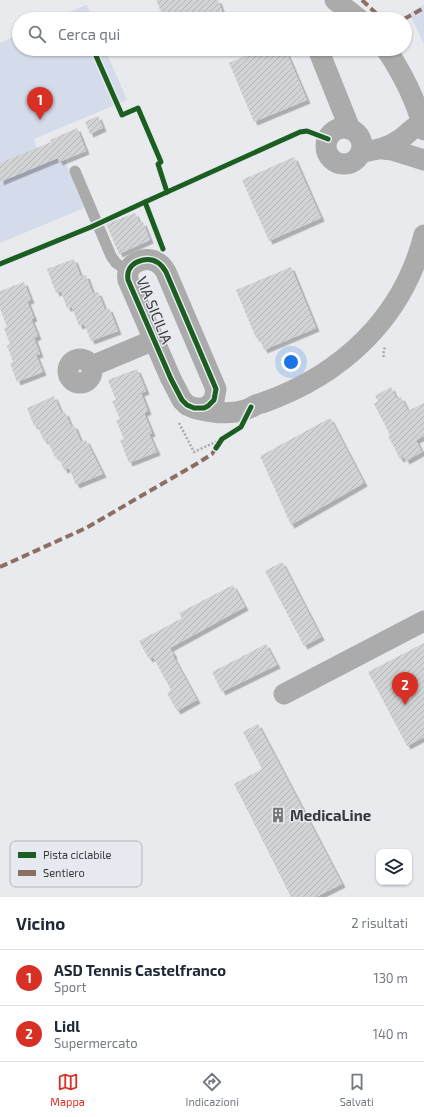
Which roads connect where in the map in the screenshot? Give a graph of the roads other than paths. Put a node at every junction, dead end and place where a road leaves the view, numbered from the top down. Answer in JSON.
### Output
{"nodes":[{"id":1,"x":335,"y":0,"type":"edge"},
{"id":2,"x":350,"y":12,"type":"edge"},
{"id":3,"x":321,"y":56,"type":"edge"},
{"id":4,"x":390,"y":56,"type":"edge"},
{"id":5,"x":423,"y":126,"type":"edge"},
{"id":6,"x":350,"y":129,"type":"junction"},
{"id":7,"x":383,"y":149,"type":"junction"},
{"id":8,"x":361,"y":152,"type":"junction"},
{"id":9,"x":424,"y":160,"type":"edge"},
{"id":10,"x":75,"y":171,"type":"dead end"},
{"id":11,"x":423,"y":245,"type":"edge"},
{"id":12,"x":128,"y":271,"type":"junction"},
{"id":13,"x":154,"y":340,"type":"junction"},
{"id":14,"x":92,"y":366,"type":"dead end"},
{"id":15,"x":213,"y":380,"type":"junction"},
{"id":16,"x":262,"y":403,"type":"junction"},
{"id":17,"x":197,"y":409,"type":"junction"},
{"id":18,"x":424,"y":621,"type":"edge"},
{"id":19,"x":284,"y":694,"type":"dead end"}],
"edges":[{"from":1,"to":2,"type":"street"},
{"from":3,"to":6,"type":"street"},
{"from":4,"to":5,"type":"street"},
{"from":5,"to":7,"type":"street"},
{"from":6,"to":8,"type":"street"},
{"from":6,"to":8,"type":"street"},
{"from":7,"to":8,"type":"street"},
{"from":7,"to":9,"type":"street"},
{"from":10,"to":12,"type":"lane"},
{"from":11,"to":16,"type":"street","name":"VIA SICILIA"},
{"from":12,"to":13,"type":"street","name":"VIA SICILIA"},
{"from":12,"to":15,"type":"street","name":"VIA SICILIA"},
{"from":13,"to":14,"type":"street"},
{"from":13,"to":17,"type":"street","name":"VIA SICILIA"},
{"from":15,"to":16,"type":"street","name":"VIA SICILIA"},
{"from":15,"to":17,"type":"street","name":"VIA SICILIA"},
{"from":16,"to":17,"type":"street","name":"VIA SICILIA"},
{"from":18,"to":19,"type":"street"}]}
